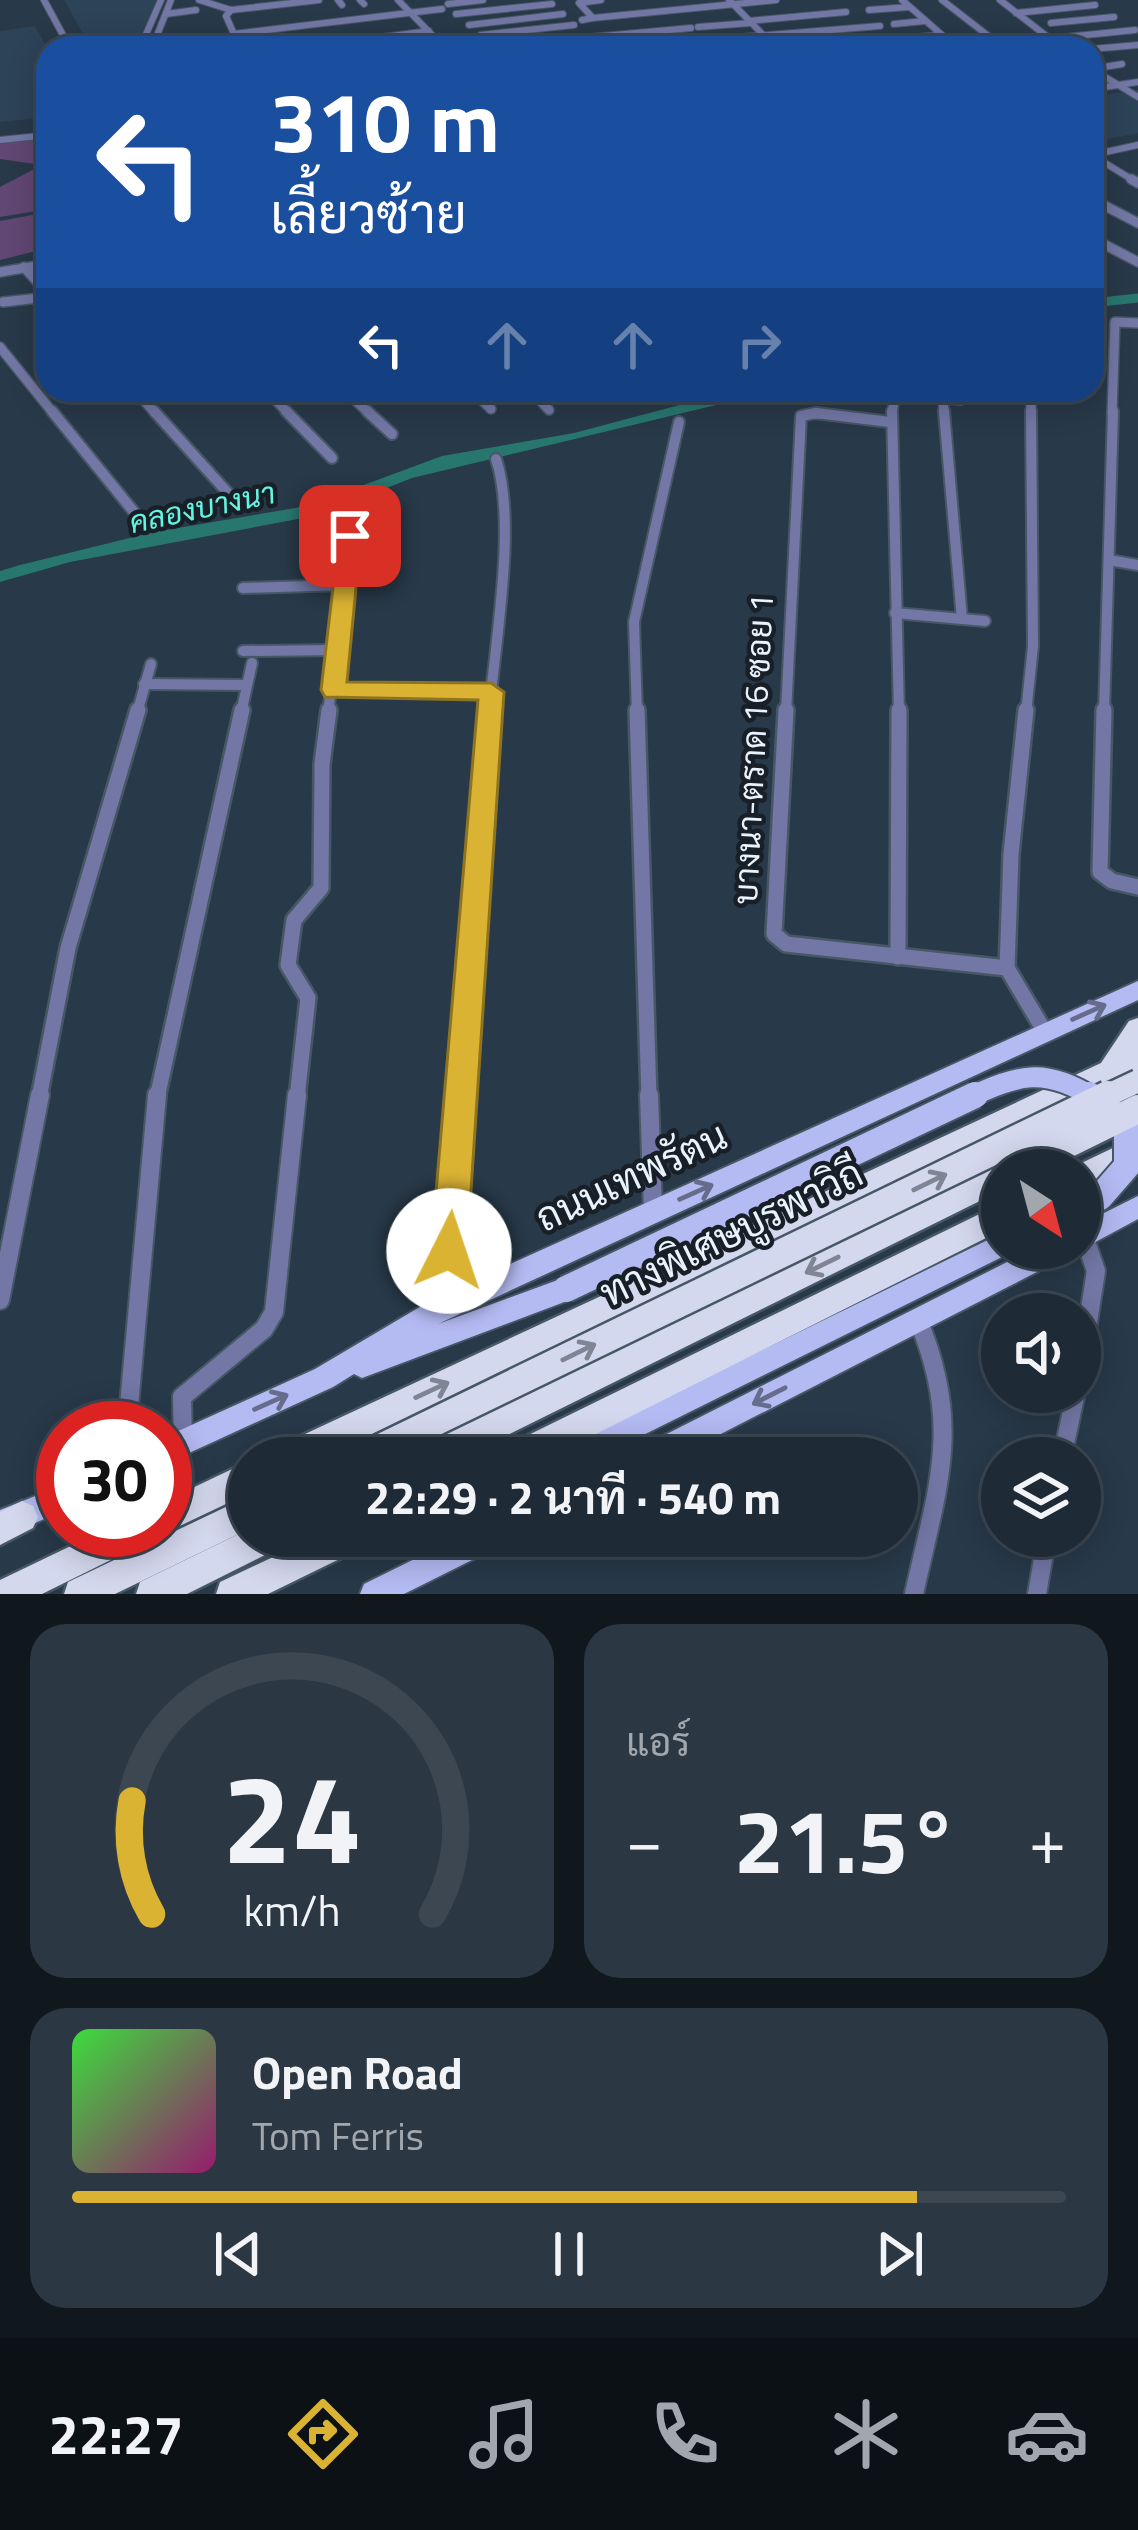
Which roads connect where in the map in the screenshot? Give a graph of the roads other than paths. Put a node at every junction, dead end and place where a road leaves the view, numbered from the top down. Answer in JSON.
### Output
{"nodes":[{"id":1,"x":44,"y":0,"type":"edge"},
{"id":2,"x":238,"y":0,"type":"edge"},
{"id":3,"x":319,"y":0,"type":"edge"},
{"id":4,"x":398,"y":0,"type":"edge"},
{"id":5,"x":483,"y":0,"type":"edge"},
{"id":6,"x":601,"y":0,"type":"edge"},
{"id":7,"x":664,"y":0,"type":"edge"},
{"id":8,"x":776,"y":0,"type":"edge"},
{"id":9,"x":832,"y":0,"type":"edge"},
{"id":10,"x":902,"y":0,"type":"edge"},
{"id":11,"x":942,"y":0,"type":"edge"},
{"id":12,"x":1000,"y":0,"type":"edge"},
{"id":13,"x":550,"y":2,"type":"edge"},
{"id":14,"x":731,"y":2,"type":"edge"},
{"id":15,"x":1091,"y":2,"type":"edge"},
{"id":16,"x":167,"y":5,"type":"edge"},
{"id":17,"x":197,"y":6,"type":"edge"},
{"id":18,"x":227,"y":7,"type":"junction"},
{"id":19,"x":297,"y":7,"type":"edge"},
{"id":20,"x":909,"y":7,"type":"junction"},
{"id":21,"x":677,"y":9,"type":"junction"},
{"id":22,"x":868,"y":10,"type":"dead end"},
{"id":23,"x":412,"y":13,"type":"junction"},
{"id":24,"x":1016,"y":13,"type":"junction"},
{"id":25,"x":456,"y":14,"type":"dead end"},
{"id":26,"x":563,"y":14,"type":"junction"},
{"id":27,"x":1114,"y":17,"type":"junction"},
{"id":28,"x":593,"y":18,"type":"junction"},
{"id":29,"x":925,"y":21,"type":"junction"},
{"id":30,"x":578,"y":22,"type":"junction"},
{"id":31,"x":750,"y":22,"type":"junction"},
{"id":32,"x":1051,"y":23,"type":"dead end"},
{"id":33,"x":894,"y":24,"type":"dead end"},
{"id":34,"x":469,"y":25,"type":"dead end"},
{"id":35,"x":880,"y":26,"type":"dead end"},
{"id":36,"x":1136,"y":31,"type":"edge"},
{"id":37,"x":429,"y":32,"type":"junction"},
{"id":38,"x":481,"y":35,"type":"dead end"},
{"id":39,"x":941,"y":35,"type":"joint"},
{"id":40,"x":64,"y":36,"type":"edge"},
{"id":41,"x":148,"y":36,"type":"edge"},
{"id":42,"x":156,"y":36,"type":"edge"},
{"id":43,"x":395,"y":36,"type":"edge"},
{"id":44,"x":430,"y":36,"type":"edge"},
{"id":45,"x":585,"y":36,"type":"joint"},
{"id":46,"x":764,"y":36,"type":"joint"},
{"id":47,"x":930,"y":36,"type":"edge"},
{"id":48,"x":988,"y":36,"type":"edge"},
{"id":49,"x":1046,"y":36,"type":"edge"},
{"id":50,"x":1078,"y":36,"type":"edge"},
{"id":51,"x":1138,"y":45,"type":"edge"},
{"id":52,"x":1104,"y":48,"type":"edge"},
{"id":53,"x":1122,"y":64,"type":"dead end"},
{"id":54,"x":1104,"y":68,"type":"edge"},
{"id":55,"x":1104,"y":77,"type":"edge"},
{"id":56,"x":1138,"y":85,"type":"edge"},
{"id":57,"x":1121,"y":87,"type":"junction"},
{"id":58,"x":1104,"y":90,"type":"edge"},
{"id":59,"x":1138,"y":97,"type":"edge"},
{"id":60,"x":36,"y":136,"type":"edge"},
{"id":61,"x":0,"y":140,"type":"edge"},
{"id":62,"x":1138,"y":145,"type":"edge"},
{"id":63,"x":1104,"y":152,"type":"edge"},
{"id":64,"x":1104,"y":162,"type":"edge"},
{"id":65,"x":1138,"y":183,"type":"edge"},
{"id":66,"x":1104,"y":206,"type":"edge"},
{"id":67,"x":1138,"y":224,"type":"edge"},
{"id":68,"x":1104,"y":244,"type":"edge"},
{"id":69,"x":1112,"y":248,"type":"junction"},
{"id":70,"x":1104,"y":250,"type":"edge"},
{"id":71,"x":36,"y":262,"type":"edge"},
{"id":72,"x":1138,"y":262,"type":"edge"},
{"id":73,"x":20,"y":265,"type":"junction"},
{"id":74,"x":0,"y":269,"type":"edge"},
{"id":75,"x":36,"y":282,"type":"edge"},
{"id":76,"x":36,"y":297,"type":"edge"},
{"id":77,"x":3,"y":302,"type":"dead end"},
{"id":78,"x":1138,"y":323,"type":"edge"},
{"id":79,"x":0,"y":347,"type":"edge"},
{"id":80,"x":36,"y":391,"type":"edge"},
{"id":81,"x":45,"y":402,"type":"edge"},
{"id":82,"x":147,"y":402,"type":"edge"},
{"id":83,"x":278,"y":402,"type":"edge"},
{"id":84,"x":357,"y":402,"type":"edge"},
{"id":85,"x":484,"y":402,"type":"edge"},
{"id":86,"x":542,"y":402,"type":"edge"},
{"id":87,"x":893,"y":402,"type":"edge"},
{"id":88,"x":943,"y":402,"type":"edge"},
{"id":89,"x":1031,"y":402,"type":"edge"},
{"id":90,"x":491,"y":409,"type":"dead end"},
{"id":91,"x":549,"y":410,"type":"dead end"},
{"id":92,"x":679,"y":422,"type":"dead end"},
{"id":93,"x":890,"y":422,"type":"junction"},
{"id":94,"x":392,"y":434,"type":"dead end"},
{"id":95,"x":332,"y":458,"type":"dead end"},
{"id":96,"x":496,"y":459,"type":"dead end"},
{"id":97,"x":238,"y":503,"type":"dead end"},
{"id":98,"x":386,"y":527,"type":"dead end"},
{"id":99,"x":147,"y":528,"type":"dead end"},
{"id":100,"x":1109,"y":560,"type":"junction"},
{"id":101,"x":1138,"y":565,"type":"edge"},
{"id":102,"x":344,"y":585,"type":"junction"},
{"id":103,"x":244,"y":588,"type":"dead end"},
{"id":104,"x":895,"y":613,"type":"junction"},
{"id":105,"x":962,"y":619,"type":"junction"},
{"id":106,"x":985,"y":621,"type":"dead end"},
{"id":107,"x":339,"y":650,"type":"junction"},
{"id":108,"x":151,"y":664,"type":"dead end"},
{"id":109,"x":144,"y":684,"type":"junction"},
{"id":110,"x":247,"y":685,"type":"junction"},
{"id":111,"x":334,"y":690,"type":"junction"},
{"id":112,"x":491,"y":692,"type":"junction"},
{"id":113,"x":1138,"y":887,"type":"edge"},
{"id":114,"x":898,"y":957,"type":"junction"},
{"id":115,"x":1007,"y":968,"type":"junction"},
{"id":116,"x":1138,"y":990,"type":"edge"},
{"id":117,"x":1138,"y":1029,"type":"edge"},
{"id":118,"x":1046,"y":1032,"type":"junction"},
{"id":119,"x":1138,"y":1058,"type":"edge"},
{"id":120,"x":1124,"y":1076,"type":"edge"},
{"id":121,"x":1138,"y":1109,"type":"edge"},
{"id":122,"x":1138,"y":1148,"type":"edge"},
{"id":123,"x":1057,"y":1149,"type":"edge"},
{"id":124,"x":1101,"y":1166,"type":"edge"},
{"id":125,"x":981,"y":1186,"type":"edge"},
{"id":126,"x":1101,"y":1196,"type":"edge"},
{"id":127,"x":1138,"y":1208,"type":"edge"},
{"id":128,"x":653,"y":1212,"type":"junction"},
{"id":129,"x":981,"y":1226,"type":"edge"},
{"id":130,"x":1101,"y":1227,"type":"edge"},
{"id":131,"x":981,"y":1255,"type":"edge"},
{"id":132,"x":1019,"y":1269,"type":"edge"},
{"id":133,"x":0,"y":1300,"type":"edge"},
{"id":134,"x":444,"y":1307,"type":"junction"},
{"id":135,"x":918,"y":1320,"type":"junction"},
{"id":136,"x":324,"y":1378,"type":"junction"},
{"id":137,"x":130,"y":1401,"type":"edge"},
{"id":138,"x":181,"y":1401,"type":"edge"},
{"id":139,"x":334,"y":1437,"type":"edge"},
{"id":140,"x":402,"y":1437,"type":"edge"},
{"id":141,"x":471,"y":1437,"type":"edge"},
{"id":142,"x":556,"y":1437,"type":"edge"},
{"id":143,"x":607,"y":1437,"type":"edge"},
{"id":144,"x":687,"y":1437,"type":"edge"},
{"id":145,"x":192,"y":1438,"type":"edge"},
{"id":146,"x":228,"y":1487,"type":"edge"},
{"id":147,"x":192,"y":1504,"type":"edge"},
{"id":148,"x":36,"y":1510,"type":"edge"},
{"id":149,"x":228,"y":1522,"type":"edge"},
{"id":150,"x":7,"y":1523,"type":"edge"},
{"id":151,"x":228,"y":1556,"type":"edge"},
{"id":152,"x":76,"y":1557,"type":"edge"},
{"id":153,"x":83,"y":1557,"type":"edge"},
{"id":154,"x":309,"y":1557,"type":"edge"},
{"id":155,"x":438,"y":1557,"type":"edge"},
{"id":156,"x":449,"y":1557,"type":"edge"},
{"id":157,"x":1044,"y":1557,"type":"edge"},
{"id":158,"x":417,"y":1573,"type":"junction"},
{"id":159,"x":0,"y":1585,"type":"edge"},
{"id":160,"x":7,"y":1594,"type":"edge"},
{"id":161,"x":80,"y":1594,"type":"edge"},
{"id":162,"x":152,"y":1594,"type":"edge"},
{"id":163,"x":232,"y":1594,"type":"edge"},
{"id":164,"x":374,"y":1594,"type":"edge"},
{"id":165,"x":914,"y":1594,"type":"edge"},
{"id":166,"x":1037,"y":1594,"type":"edge"}],
"edges":[{"from":1,"to":40,"type":"street"},
{"from":2,"to":18,"type":"street"},
{"from":3,"to":19,"type":"street"},
{"from":4,"to":23,"type":"street"},
{"from":5,"to":23,"type":"street"},
{"from":6,"to":28,"type":"street"},
{"from":7,"to":21,"type":"street"},
{"from":8,"to":14,"type":"street"},
{"from":9,"to":31,"type":"street"},
{"from":10,"to":20,"type":"street"},
{"from":11,"to":48,"type":"street"},
{"from":12,"to":24,"type":"street"},
{"from":13,"to":25,"type":"street"},
{"from":13,"to":26,"type":"street"},
{"from":14,"to":21,"type":"street"},
{"from":14,"to":31,"type":"street"},
{"from":15,"to":24,"type":"street"},
{"from":15,"to":27,"type":"street"},
{"from":16,"to":17,"type":"street"},
{"from":16,"to":41,"type":"street"},
{"from":16,"to":42,"type":"street"},
{"from":17,"to":18,"type":"street"},
{"from":17,"to":18,"type":"street"},
{"from":18,"to":19,"type":"street"},
{"from":18,"to":23,"type":"street"},
{"from":20,"to":22,"type":"street"},
{"from":20,"to":29,"type":"street"},
{"from":21,"to":28,"type":"street"},
{"from":23,"to":37,"type":"street"},
{"from":24,"to":49,"type":"street"},
{"from":26,"to":30,"type":"street"},
{"from":26,"to":34,"type":"street"},
{"from":27,"to":32,"type":"street"},
{"from":27,"to":36,"type":"street"},
{"from":28,"to":30,"type":"street"},
{"from":29,"to":33,"type":"street"},
{"from":29,"to":39,"type":"street"},
{"from":30,"to":38,"type":"street"},
{"from":30,"to":45,"type":"street"},
{"from":31,"to":45,"type":"street"},
{"from":31,"to":46,"type":"street"},
{"from":35,"to":46,"type":"street"},
{"from":36,"to":50,"type":"street"},
{"from":37,"to":43,"type":"street"},
{"from":37,"to":44,"type":"street"},
{"from":39,"to":47,"type":"street"},
{"from":51,"to":52,"type":"street"},
{"from":53,"to":54,"type":"street"},
{"from":55,"to":57,"type":"street"},
{"from":56,"to":57,"type":"street"},
{"from":57,"to":58,"type":"street"},
{"from":57,"to":59,"type":"street"},
{"from":60,"to":61,"type":"street"},
{"from":62,"to":63,"type":"street"},
{"from":64,"to":65,"type":"street"},
{"from":66,"to":67,"type":"street"},
{"from":68,"to":69,"type":"street"},
{"from":69,"to":70,"type":"street"},
{"from":69,"to":72,"type":"street"},
{"from":71,"to":73,"type":"street"},
{"from":73,"to":74,"type":"street"},
{"from":73,"to":75,"type":"street"},
{"from":76,"to":77,"type":"street"},
{"from":78,"to":100,"type":"street"},
{"from":79,"to":80,"type":"street"},
{"from":81,"to":99,"type":"street"},
{"from":82,"to":97,"type":"street"},
{"from":83,"to":95,"type":"street"},
{"from":84,"to":94,"type":"street"},
{"from":85,"to":90,"type":"street"},
{"from":86,"to":91,"type":"street"},
{"from":87,"to":93,"type":"street"},
{"from":88,"to":105,"type":"street"},
{"from":89,"to":115,"type":"street"},
{"from":92,"to":128,"type":"street"},
{"from":93,"to":104,"type":"street"},
{"from":93,"to":114,"type":"street","name":"บางนา-ตราด 16 ซอย 1"},
{"from":96,"to":112,"type":"street"},
{"from":98,"to":102,"type":"street"},
{"from":100,"to":101,"type":"street"},
{"from":100,"to":113,"type":"street"},
{"from":102,"to":103,"type":"street"},
{"from":102,"to":107,"type":"street"},
{"from":104,"to":105,"type":"street"},
{"from":104,"to":114,"type":"street"},
{"from":105,"to":106,"type":"street"},
{"from":107,"to":110,"type":"street"},
{"from":107,"to":111,"type":"street"},
{"from":108,"to":109,"type":"street"},
{"from":109,"to":110,"type":"street"},
{"from":109,"to":133,"type":"street"},
{"from":110,"to":137,"type":"street"},
{"from":111,"to":112,"type":"street"},
{"from":111,"to":138,"type":"street"},
{"from":112,"to":134,"type":"street"},
{"from":114,"to":115,"type":"street","name":"บางนา-ตราด 16 ซอย 1"},
{"from":115,"to":118,"type":"street"},
{"from":118,"to":116,"type":"main road","name":"ถนนเทพรัตน","one_way":true},
{"from":117,"to":120,"type":"highway"},
{"from":128,"to":118,"type":"main road","name":"ถนนเทพรัตน","one_way":true},
{"from":119,"to":120,"type":"highway"},
{"from":139,"to":120,"type":"highway","one_way":true},
{"from":140,"to":120,"type":"highway","name":"ทางพิเศษบูรพาวิถี","one_way":true,"bridge":true},
{"from":121,"to":123,"type":"highway","bridge":true},
{"from":122,"to":124,"type":"highway"},
{"from":125,"to":141,"type":"highway","name":"ทางพิเศษบูรพาวิถี","one_way":true},
{"from":126,"to":136,"type":"main road","bridge":true},
{"from":127,"to":130,"type":"main road"},
{"from":128,"to":134,"type":"main road","name":"ถนนเทพรัตน"},
{"from":129,"to":142,"type":"highway"},
{"from":131,"to":143,"type":"main road"},
{"from":132,"to":135,"type":"main road"},
{"from":134,"to":136,"type":"main road","name":"ถนนเทพรัตน"},
{"from":135,"to":144,"type":"main road","one_way":true},
{"from":135,"to":165,"type":"street"},
{"from":145,"to":136,"type":"main road","name":"ถนนเทพรัตน","one_way":true},
{"from":146,"to":147,"type":"highway"},
{"from":148,"to":150,"type":"main road"},
{"from":149,"to":161,"type":"highway"},
{"from":151,"to":162,"type":"highway"},
{"from":152,"to":159,"type":"highway"},
{"from":153,"to":160,"type":"highway"},
{"from":154,"to":163,"type":"highway"},
{"from":155,"to":158,"type":"main road"},
{"from":156,"to":158,"type":"main road"},
{"from":157,"to":166,"type":"street"},
{"from":158,"to":164,"type":"main road"}]}
